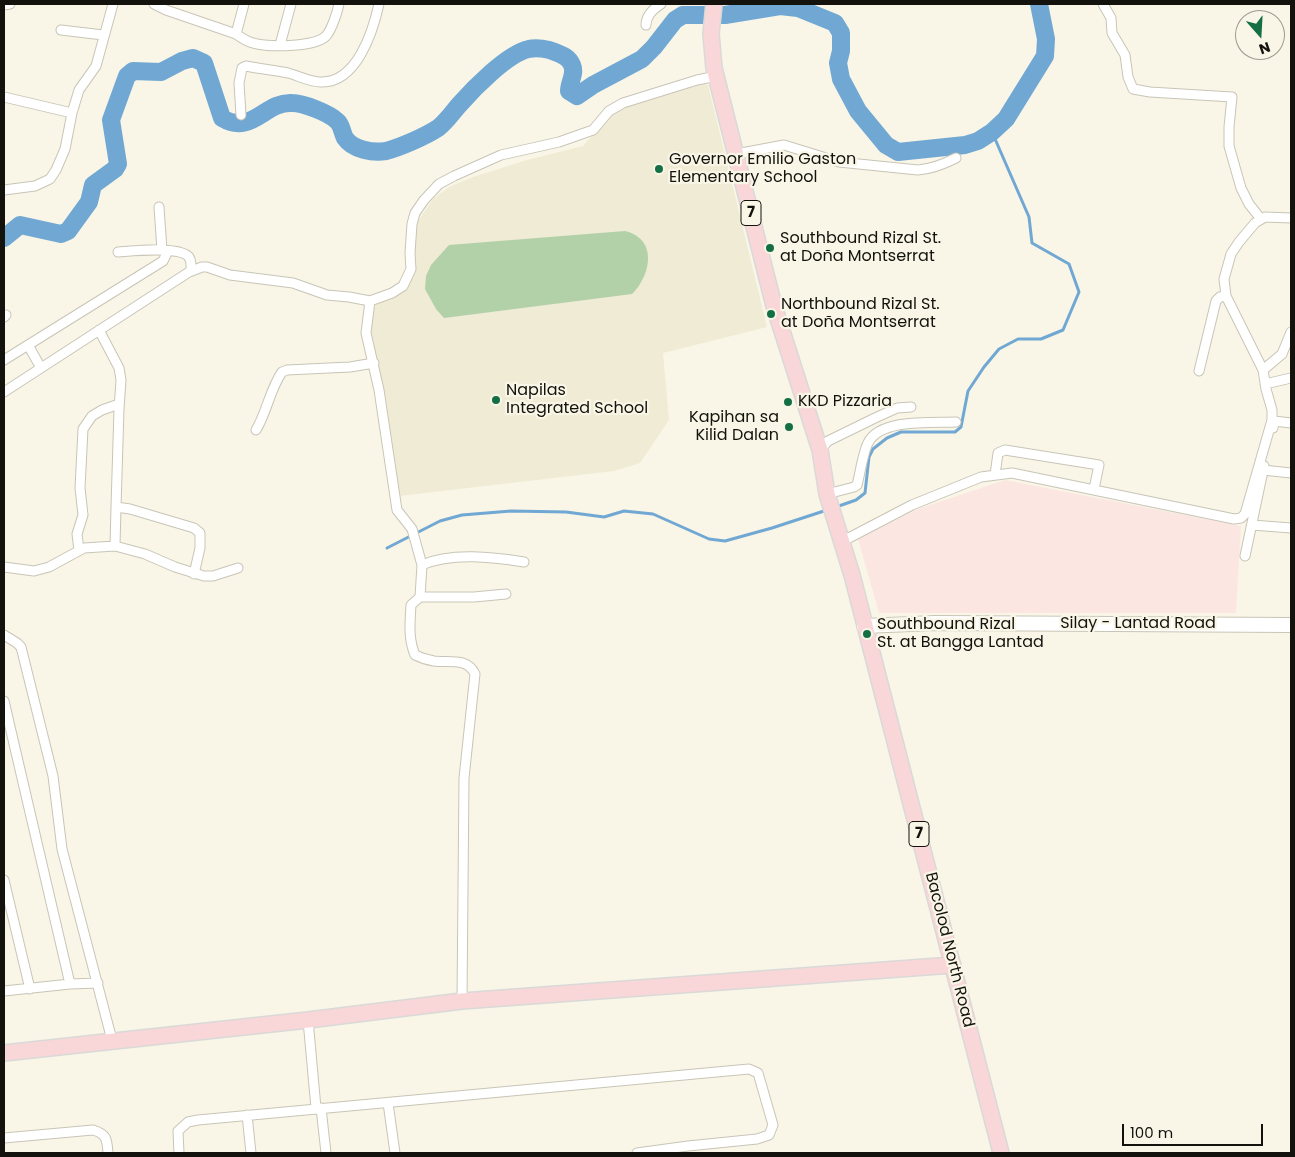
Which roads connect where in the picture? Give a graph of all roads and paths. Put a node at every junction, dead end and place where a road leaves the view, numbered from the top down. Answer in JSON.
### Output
{"nodes":[{"id":1,"x":10,"y":4,"type":"edge"},
{"id":2,"x":112,"y":4,"type":"edge"},
{"id":3,"x":154,"y":4,"type":"edge"},
{"id":4,"x":244,"y":4,"type":"edge"},
{"id":5,"x":291,"y":4,"type":"edge"},
{"id":6,"x":340,"y":4,"type":"edge"},
{"id":7,"x":379,"y":4,"type":"edge"},
{"id":8,"x":661,"y":4,"type":"edge"},
{"id":9,"x":1102,"y":4,"type":"edge"},
{"id":10,"x":4,"y":5,"type":"edge"},
{"id":11,"x":713,"y":5,"type":"edge"},
{"id":12,"x":646,"y":25,"type":"dead end"},
{"id":13,"x":61,"y":30,"type":"dead end"},
{"id":14,"x":236,"y":34,"type":"junction"},
{"id":15,"x":103,"y":35,"type":"junction"},
{"id":16,"x":280,"y":45,"type":"junction"},
{"id":17,"x":717,"y":76,"type":"junction"},
{"id":18,"x":4,"y":97,"type":"edge"},
{"id":19,"x":72,"y":113,"type":"junction"},
{"id":20,"x":241,"y":115,"type":"dead end"},
{"id":21,"x":736,"y":154,"type":"junction"},
{"id":22,"x":956,"y":158,"type":"dead end"},
{"id":23,"x":4,"y":190,"type":"edge"},
{"id":24,"x":159,"y":207,"type":"dead end"},
{"id":25,"x":1291,"y":218,"type":"edge"},
{"id":26,"x":1260,"y":219,"type":"junction"},
{"id":27,"x":165,"y":250,"type":"junction"},
{"id":28,"x":118,"y":252,"type":"dead end"},
{"id":29,"x":191,"y":271,"type":"junction"},
{"id":30,"x":1226,"y":296,"type":"junction"},
{"id":31,"x":370,"y":301,"type":"junction"},
{"id":32,"x":100,"y":330,"type":"junction"},
{"id":33,"x":1291,"y":332,"type":"edge"},
{"id":34,"x":28,"y":345,"type":"junction"},
{"id":35,"x":4,"y":360,"type":"edge"},
{"id":36,"x":374,"y":363,"type":"junction"},
{"id":37,"x":41,"y":368,"type":"junction"},
{"id":38,"x":1263,"y":370,"type":"junction"},
{"id":39,"x":1199,"y":371,"type":"dead end"},
{"id":40,"x":1291,"y":378,"type":"edge"},
{"id":41,"x":1265,"y":384,"type":"junction"},
{"id":42,"x":4,"y":392,"type":"edge"},
{"id":43,"x":119,"y":404,"type":"junction"},
{"id":44,"x":911,"y":407,"type":"dead end"},
{"id":45,"x":956,"y":422,"type":"dead end"},
{"id":46,"x":1291,"y":423,"type":"edge"},
{"id":47,"x":256,"y":430,"type":"dead end"},
{"id":48,"x":820,"y":450,"type":"junction"},
{"id":49,"x":1264,"y":470,"type":"junction"},
{"id":50,"x":1291,"y":473,"type":"edge"},
{"id":51,"x":995,"y":475,"type":"junction"},
{"id":52,"x":1094,"y":489,"type":"junction"},
{"id":53,"x":828,"y":496,"type":"junction"},
{"id":54,"x":116,"y":507,"type":"junction"},
{"id":55,"x":1252,"y":525,"type":"junction"},
{"id":56,"x":1291,"y":528,"type":"edge"},
{"id":57,"x":843,"y":541,"type":"junction"},
{"id":58,"x":115,"y":546,"type":"junction"},
{"id":59,"x":79,"y":550,"type":"junction"},
{"id":60,"x":1245,"y":556,"type":"dead end"},
{"id":61,"x":524,"y":562,"type":"dead end"},
{"id":62,"x":422,"y":565,"type":"junction"},
{"id":63,"x":4,"y":567,"type":"edge"},
{"id":64,"x":238,"y":568,"type":"dead end"},
{"id":65,"x":194,"y":574,"type":"junction"},
{"id":66,"x":506,"y":594,"type":"dead end"},
{"id":67,"x":420,"y":597,"type":"junction"},
{"id":68,"x":1291,"y":625,"type":"edge"},
{"id":69,"x":864,"y":626,"type":"junction"},
{"id":70,"x":4,"y":635,"type":"edge"},
{"id":71,"x":4,"y":701,"type":"edge"},
{"id":72,"x":4,"y":880,"type":"edge"},
{"id":73,"x":953,"y":965,"type":"junction"},
{"id":74,"x":98,"y":983,"type":"junction"},
{"id":75,"x":70,"y":984,"type":"junction"},
{"id":76,"x":30,"y":989,"type":"junction"},
{"id":77,"x":4,"y":991,"type":"edge"},
{"id":78,"x":462,"y":1001,"type":"junction"},
{"id":79,"x":308,"y":1020,"type":"junction"},
{"id":80,"x":112,"y":1040,"type":"junction"},
{"id":81,"x":4,"y":1052,"type":"edge"},
{"id":82,"x":388,"y":1103,"type":"junction"},
{"id":83,"x":318,"y":1108,"type":"junction"},
{"id":84,"x":247,"y":1115,"type":"junction"},
{"id":85,"x":4,"y":1138,"type":"edge"},
{"id":86,"x":108,"y":1153,"type":"edge"},
{"id":87,"x":179,"y":1153,"type":"edge"},
{"id":88,"x":251,"y":1153,"type":"edge"},
{"id":89,"x":326,"y":1153,"type":"edge"},
{"id":90,"x":395,"y":1153,"type":"edge"},
{"id":91,"x":637,"y":1153,"type":"edge"},
{"id":92,"x":1001,"y":1153,"type":"edge"}],
"edges":[{"from":1,"to":10,"type":"street"},
{"from":2,"to":15,"type":"street"},
{"from":3,"to":14,"type":"street"},
{"from":4,"to":14,"type":"street"},
{"from":5,"to":16,"type":"street"},
{"from":6,"to":16,"type":"street"},
{"from":7,"to":20,"type":"street"},
{"from":8,"to":12,"type":"street"},
{"from":9,"to":26,"type":"street"},
{"from":11,"to":17,"type":"main road","number":"7"},
{"from":13,"to":15,"type":"street"},
{"from":14,"to":16,"type":"street"},
{"from":15,"to":19,"type":"street"},
{"from":17,"to":21,"type":"main road","number":"7"},
{"from":17,"to":31,"type":"street"},
{"from":18,"to":19,"type":"street"},
{"from":19,"to":23,"type":"street"},
{"from":21,"to":22,"type":"street"},
{"from":21,"to":48,"type":"main road","number":"7"},
{"from":24,"to":27,"type":"street"},
{"from":25,"to":26,"type":"street"},
{"from":26,"to":30,"type":"street"},
{"from":27,"to":28,"type":"street"},
{"from":27,"to":29,"type":"street"},
{"from":27,"to":34,"type":"street"},
{"from":29,"to":31,"type":"street"},
{"from":29,"to":32,"type":"street"},
{"from":30,"to":38,"type":"street"},
{"from":30,"to":39,"type":"street"},
{"from":31,"to":36,"type":"street"},
{"from":32,"to":37,"type":"street"},
{"from":32,"to":43,"type":"street"},
{"from":33,"to":38,"type":"street"},
{"from":34,"to":35,"type":"street"},
{"from":34,"to":37,"type":"street"},
{"from":36,"to":47,"type":"street"},
{"from":36,"to":62,"type":"street"},
{"from":37,"to":42,"type":"street"},
{"from":38,"to":41,"type":"street"},
{"from":40,"to":41,"type":"street"},
{"from":41,"to":52,"type":"street"},
{"from":43,"to":54,"type":"street"},
{"from":43,"to":59,"type":"street"},
{"from":44,"to":48,"type":"street"},
{"from":45,"to":53,"type":"street"},
{"from":46,"to":49,"type":"street"},
{"from":48,"to":53,"type":"main road","number":"7"},
{"from":49,"to":50,"type":"street"},
{"from":49,"to":55,"type":"street"},
{"from":51,"to":52,"type":"street"},
{"from":51,"to":52,"type":"street"},
{"from":51,"to":57,"type":"street"},
{"from":53,"to":57,"type":"main road","name":"Bacolod North Road","number":"7"},
{"from":54,"to":58,"type":"street"},
{"from":54,"to":65,"type":"street"},
{"from":55,"to":56,"type":"street"},
{"from":55,"to":60,"type":"street"},
{"from":57,"to":69,"type":"main road","name":"Bacolod North Road","number":"7"},
{"from":58,"to":59,"type":"street"},
{"from":58,"to":65,"type":"street"},
{"from":59,"to":63,"type":"street"},
{"from":61,"to":62,"type":"street"},
{"from":62,"to":67,"type":"street"},
{"from":64,"to":65,"type":"street"},
{"from":66,"to":67,"type":"street"},
{"from":67,"to":78,"type":"street"},
{"from":68,"to":69,"type":"street","name":"Silay - Lantad Road"},
{"from":69,"to":73,"type":"main road","name":"Bacolod North Road","number":"7"},
{"from":70,"to":74,"type":"street"},
{"from":71,"to":75,"type":"street"},
{"from":72,"to":76,"type":"street"},
{"from":73,"to":78,"type":"main road"},
{"from":73,"to":92,"type":"main road","name":"Bacolod North Road","number":"7"},
{"from":74,"to":75,"type":"street"},
{"from":74,"to":80,"type":"street"},
{"from":75,"to":76,"type":"street"},
{"from":76,"to":77,"type":"street"},
{"from":78,"to":79,"type":"main road"},
{"from":79,"to":80,"type":"main road"},
{"from":79,"to":83,"type":"street"},
{"from":80,"to":81,"type":"main road"},
{"from":82,"to":83,"type":"street"},
{"from":82,"to":90,"type":"street"},
{"from":82,"to":91,"type":"street"},
{"from":83,"to":84,"type":"street"},
{"from":83,"to":89,"type":"street"},
{"from":84,"to":87,"type":"street"},
{"from":84,"to":88,"type":"street"},
{"from":85,"to":86,"type":"street"}]}
